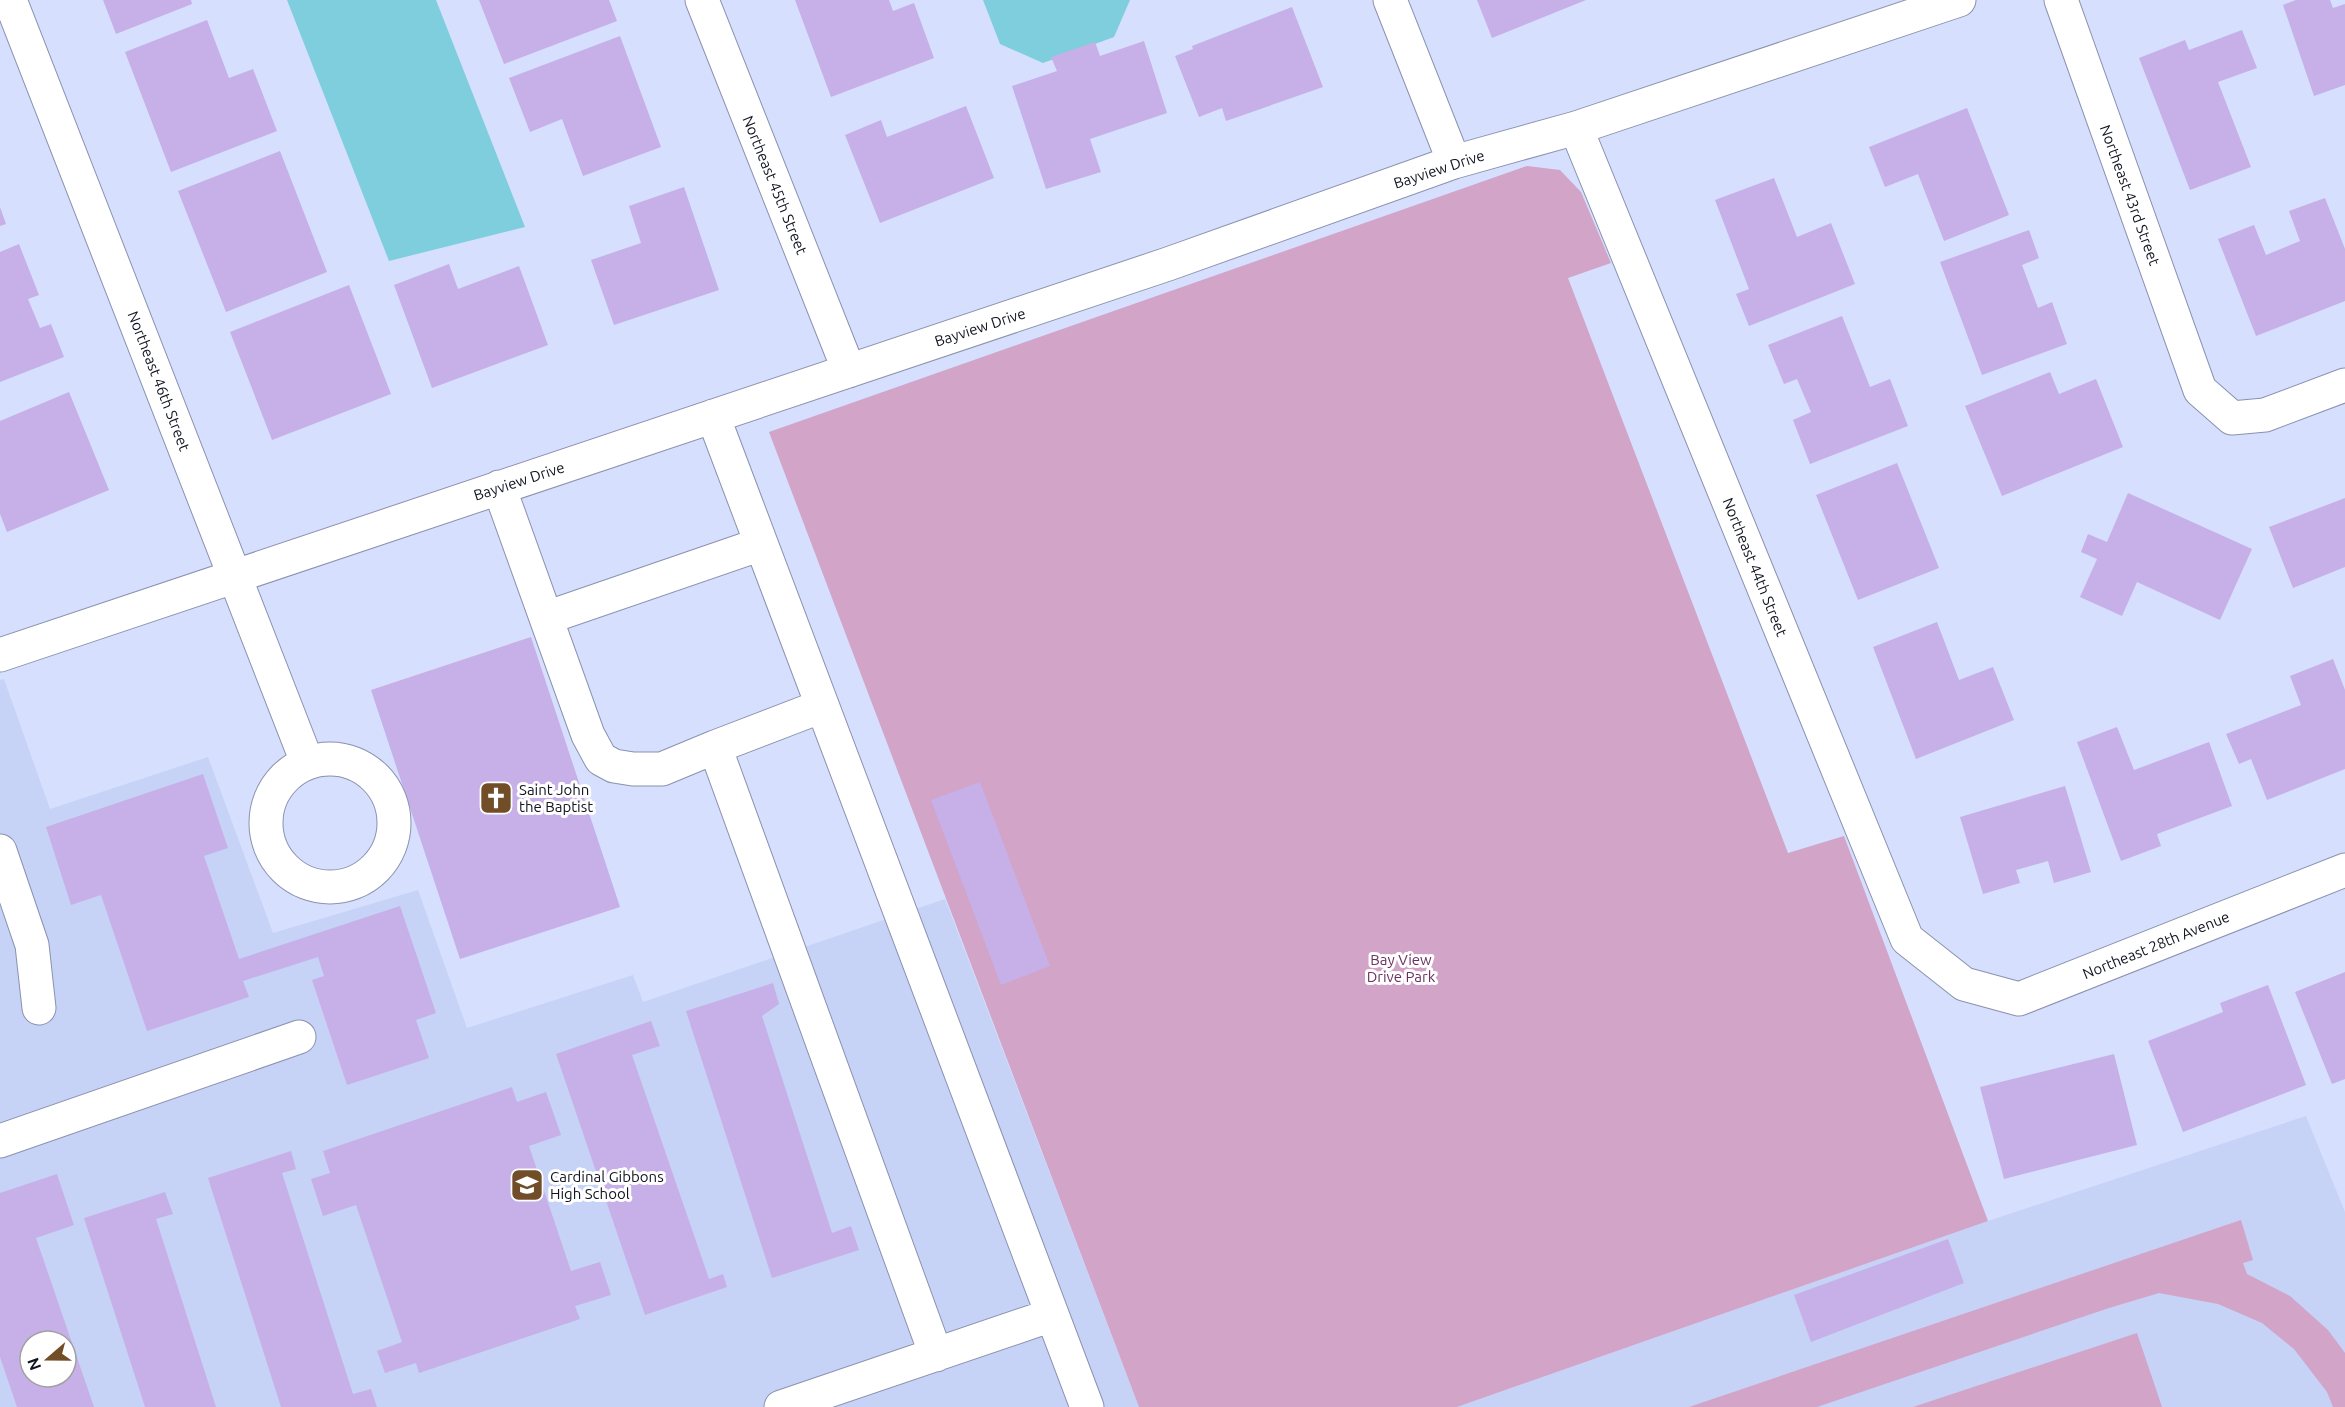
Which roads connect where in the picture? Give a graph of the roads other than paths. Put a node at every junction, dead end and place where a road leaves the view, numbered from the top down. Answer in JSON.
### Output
{"nodes":[{"id":1,"x":10,"y":0,"type":"edge"},
{"id":2,"x":702,"y":0,"type":"edge"},
{"id":3,"x":1390,"y":0,"type":"edge"},
{"id":4,"x":1959,"y":0,"type":"edge"},
{"id":5,"x":2061,"y":0,"type":"edge"},
{"id":6,"x":1576,"y":128,"type":"junction"},
{"id":7,"x":1454,"y":162,"type":"junction"},
{"id":8,"x":849,"y":371,"type":"junction"},
{"id":9,"x":2345,"y":385,"type":"edge"},
{"id":10,"x":713,"y":416,"type":"junction"},
{"id":11,"x":499,"y":487,"type":"junction"},
{"id":12,"x":761,"y":544,"type":"junction"},
{"id":13,"x":235,"y":576,"type":"junction"},
{"id":14,"x":546,"y":618,"type":"junction"},
{"id":15,"x":0,"y":655,"type":"edge"},
{"id":16,"x":822,"y":706,"type":"junction"},
{"id":17,"x":715,"y":747,"type":"junction"},
{"id":18,"x":307,"y":762,"type":"dead end"},
{"id":19,"x":0,"y":852,"type":"edge"},
{"id":20,"x":2345,"y":870,"type":"edge"},
{"id":21,"x":1964,"y":984,"type":"joint"},
{"id":22,"x":39,"y":1008,"type":"dead end"},
{"id":23,"x":299,"y":1037,"type":"dead end"},
{"id":24,"x":0,"y":1141,"type":"edge"},
{"id":25,"x":1052,"y":1315,"type":"junction"},
{"id":26,"x":936,"y":1355,"type":"junction"},
{"id":27,"x":781,"y":1407,"type":"edge"},
{"id":28,"x":1087,"y":1407,"type":"edge"}],
"edges":[{"from":1,"to":13,"type":"street","name":"Northeast 46th Street"},
{"from":2,"to":8,"type":"street","name":"Northeast 45th Street"},
{"from":3,"to":7,"type":"street"},
{"from":4,"to":6,"type":"street","name":"Bayview Drive"},
{"from":5,"to":9,"type":"street","name":"Northeast 43rd Street"},
{"from":6,"to":7,"type":"street","name":"Bayview Drive"},
{"from":6,"to":21,"type":"street","name":"Northeast 44th Street"},
{"from":7,"to":8,"type":"street","name":"Bayview Drive"},
{"from":8,"to":10,"type":"street","name":"Bayview Drive"},
{"from":10,"to":11,"type":"street","name":"Bayview Drive"},
{"from":10,"to":12,"type":"street"},
{"from":11,"to":13,"type":"street","name":"Bayview Drive"},
{"from":11,"to":14,"type":"street"},
{"from":12,"to":14,"type":"street"},
{"from":12,"to":16,"type":"street"},
{"from":13,"to":15,"type":"street","name":"Bayview Drive"},
{"from":13,"to":18,"type":"street","name":"Northeast 46th Street"},
{"from":14,"to":17,"type":"street"},
{"from":16,"to":17,"type":"street"},
{"from":16,"to":25,"type":"street"},
{"from":17,"to":26,"type":"street"},
{"from":19,"to":22,"type":"street"},
{"from":20,"to":21,"type":"street","name":"Northeast 28th Avenue"},
{"from":23,"to":24,"type":"street"},
{"from":25,"to":26,"type":"street"},
{"from":25,"to":28,"type":"street"},
{"from":26,"to":27,"type":"street"}]}
